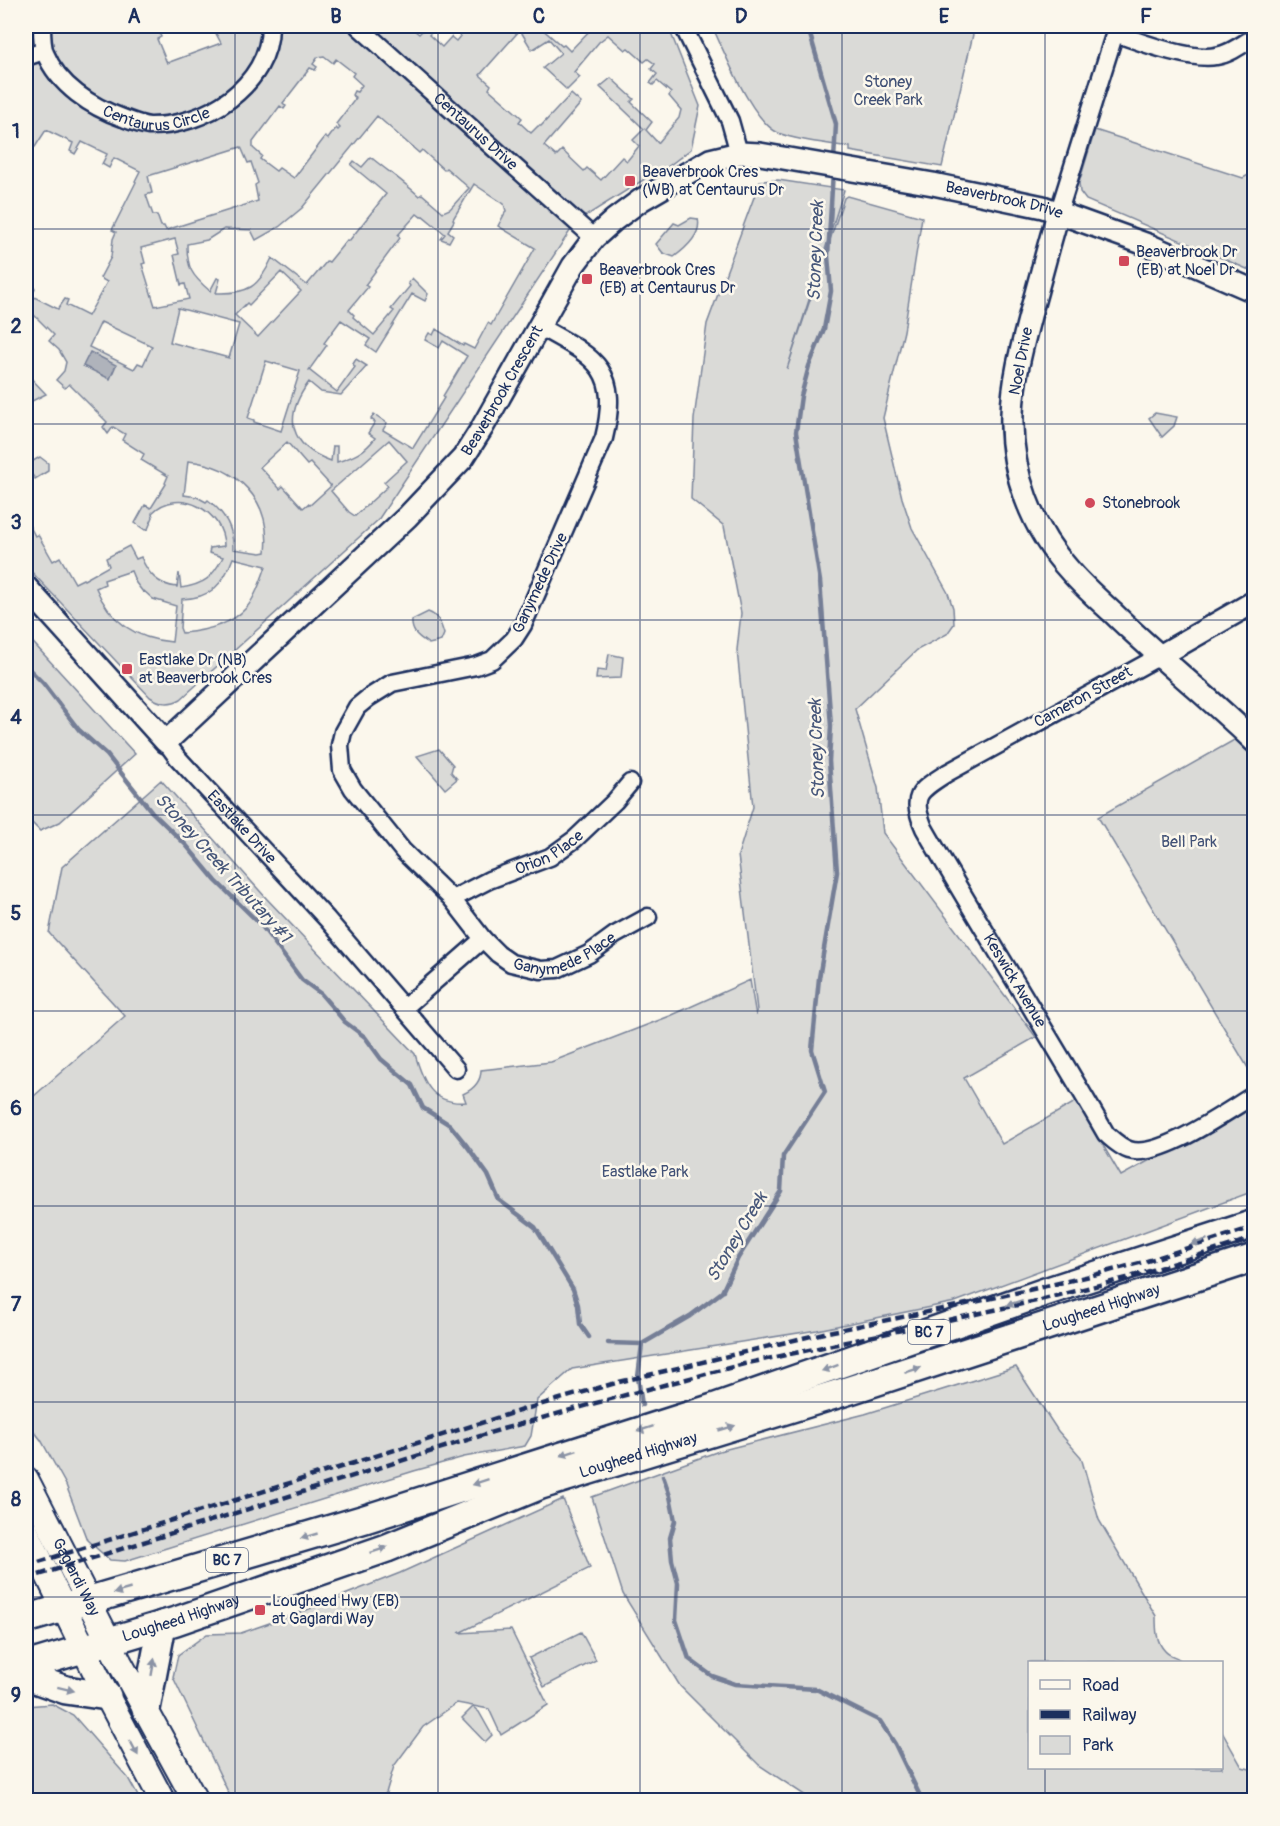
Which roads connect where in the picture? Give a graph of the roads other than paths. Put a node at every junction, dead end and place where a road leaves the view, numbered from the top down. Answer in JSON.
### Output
{"nodes":[{"id":1,"x":42,"y":26,"type":"edge"},
{"id":2,"x":270,"y":26,"type":"edge"},
{"id":3,"x":358,"y":26,"type":"edge"},
{"id":4,"x":683,"y":26,"type":"edge"},
{"id":5,"x":1116,"y":29,"type":"edge"},
{"id":6,"x":1254,"y":37,"type":"edge"},
{"id":7,"x":44,"y":51,"type":"junction"},
{"id":8,"x":26,"y":57,"type":"edge"},
{"id":9,"x":739,"y":153,"type":"junction"},
{"id":10,"x":1059,"y":211,"type":"junction"},
{"id":11,"x":594,"y":238,"type":"junction"},
{"id":12,"x":1254,"y":291,"type":"edge"},
{"id":13,"x":538,"y":326,"type":"junction"},
{"id":14,"x":26,"y":587,"type":"edge"},
{"id":15,"x":1254,"y":602,"type":"edge"},
{"id":16,"x":1158,"y":657,"type":"junction"},
{"id":17,"x":1254,"y":741,"type":"edge"},
{"id":18,"x":166,"y":742,"type":"junction"},
{"id":19,"x":630,"y":783,"type":"dead end"},
{"id":20,"x":917,"y":800,"type":"joint"},
{"id":21,"x":452,"y":899,"type":"junction"},
{"id":22,"x":648,"y":917,"type":"dead end"},
{"id":23,"x":483,"y":939,"type":"junction"},
{"id":24,"x":404,"y":1008,"type":"junction"},
{"id":25,"x":456,"y":1070,"type":"dead end"},
{"id":26,"x":1254,"y":1095,"type":"edge"},
{"id":27,"x":1254,"y":1224,"type":"edge"},
{"id":28,"x":1254,"y":1258,"type":"edge"},
{"id":29,"x":607,"y":1453,"type":"junction"},
{"id":30,"x":537,"y":1475,"type":"junction"},
{"id":31,"x":26,"y":1479,"type":"edge"},
{"id":32,"x":26,"y":1531,"type":"edge"},
{"id":33,"x":88,"y":1600,"type":"junction"},
{"id":34,"x":62,"y":1607,"type":"junction"},
{"id":35,"x":26,"y":1619,"type":"edge"},
{"id":36,"x":162,"y":1626,"type":"junction"},
{"id":37,"x":96,"y":1644,"type":"junction"},
{"id":38,"x":26,"y":1666,"type":"edge"},
{"id":39,"x":26,"y":1676,"type":"edge"},
{"id":40,"x":107,"y":1696,"type":"junction"},
{"id":41,"x":146,"y":1708,"type":"junction"},
{"id":42,"x":162,"y":1800,"type":"edge"},
{"id":43,"x":195,"y":1800,"type":"edge"}],
"edges":[{"from":1,"to":7,"type":"street","name":"Centaurus Circle"},
{"from":2,"to":7,"type":"street","name":"Centaurus Circle"},
{"from":3,"to":11,"type":"street","name":"Centaurus Drive"},
{"from":4,"to":9,"type":"street"},
{"from":5,"to":6,"type":"street"},
{"from":5,"to":10,"type":"street","name":"Noel Drive"},
{"from":7,"to":8,"type":"street"},
{"from":9,"to":10,"type":"street","name":"Beaverbrook Drive"},
{"from":9,"to":11,"type":"street","name":"Beaverbrook Crescent"},
{"from":10,"to":12,"type":"street","name":"Beaverbrook Drive"},
{"from":10,"to":16,"type":"street","name":"Noel Drive"},
{"from":11,"to":13,"type":"street","name":"Beaverbrook Crescent"},
{"from":13,"to":18,"type":"street","name":"Beaverbrook Crescent"},
{"from":13,"to":21,"type":"street","name":"Ganymede Drive"},
{"from":14,"to":18,"type":"street","name":"Eastlake Drive"},
{"from":15,"to":16,"type":"street","name":"Cameron Street"},
{"from":16,"to":17,"type":"street","name":"Noel Drive"},
{"from":16,"to":20,"type":"street","name":"Cameron Street"},
{"from":18,"to":24,"type":"street","name":"Eastlake Drive"},
{"from":19,"to":21,"type":"street","name":"Orion Place"},
{"from":20,"to":26,"type":"street","name":"Keswick Avenue"},
{"from":21,"to":23,"type":"street","name":"Ganymede Drive"},
{"from":22,"to":23,"type":"street","name":"Ganymede Place"},
{"from":23,"to":24,"type":"street"},
{"from":24,"to":25,"type":"street","name":"Eastlake Drive"},
{"from":27,"to":29,"type":"main road","name":"Lougheed Highway","number":"BC 7","one_way":true},
{"from":29,"to":28,"type":"main road","name":"Lougheed Highway","number":"BC 7","one_way":true},
{"from":29,"to":30,"type":"main road","name":"Lougheed Highway","number":"BC 7"},
{"from":30,"to":33,"type":"main road","name":"Lougheed Highway","number":"BC 7","one_way":true},
{"from":36,"to":30,"type":"main road","name":"Lougheed Highway","number":"BC 7","one_way":true},
{"from":31,"to":33,"type":"main road","name":"Gaglardi Way"},
{"from":32,"to":34,"type":"main road","name":"Gaglardi Way"},
{"from":33,"to":34,"type":"main road","name":"Lougheed Highway","number":"BC 7"},
{"from":33,"to":37,"type":"main road","name":"Gaglardi Way"},
{"from":34,"to":35,"type":"main road","name":"Lougheed Highway","number":"BC 7"},
{"from":34,"to":37,"type":"main road","name":"Gaglardi Way"},
{"from":36,"to":37,"type":"main road","name":"Lougheed Highway","number":"BC 7"},
{"from":41,"to":36,"type":"main road","one_way":true},
{"from":37,"to":38,"type":"main road","name":"Lougheed Highway","number":"BC 7"},
{"from":37,"to":40,"type":"main road","name":"Gaglardi Way"},
{"from":37,"to":41,"type":"main road","name":"Gaglardi Way"},
{"from":39,"to":40,"type":"main road","one_way":true},
{"from":40,"to":42,"type":"main road","name":"Gaglardi Way","one_way":true},
{"from":41,"to":43,"type":"main road","name":"Gaglardi Way"}]}
